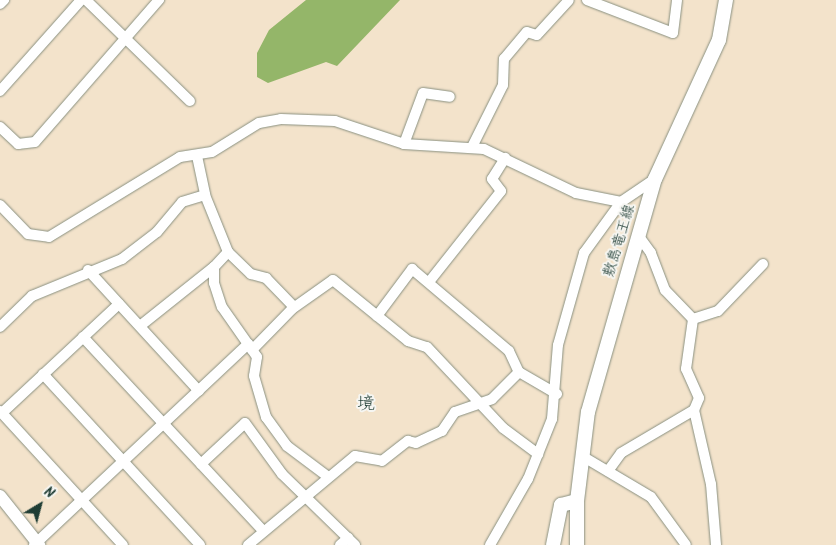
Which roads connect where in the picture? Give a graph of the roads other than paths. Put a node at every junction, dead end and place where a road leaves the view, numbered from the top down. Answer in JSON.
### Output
{"nodes":[{"id":1,"x":4,"y":0,"type":"edge"},
{"id":2,"x":80,"y":0,"type":"edge"},
{"id":3,"x":86,"y":0,"type":"edge"},
{"id":4,"x":159,"y":0,"type":"edge"},
{"id":5,"x":569,"y":0,"type":"edge"},
{"id":6,"x":587,"y":0,"type":"edge"},
{"id":7,"x":677,"y":0,"type":"edge"},
{"id":8,"x":726,"y":0,"type":"edge"},
{"id":9,"x":0,"y":4,"type":"edge"},
{"id":10,"x":127,"y":36,"type":"junction"},
{"id":11,"x":0,"y":91,"type":"edge"},
{"id":12,"x":450,"y":97,"type":"dead end"},
{"id":13,"x":190,"y":101,"type":"dead end"},
{"id":14,"x":0,"y":127,"type":"edge"},
{"id":15,"x":404,"y":144,"type":"junction"},
{"id":16,"x":472,"y":147,"type":"junction"},
{"id":17,"x":198,"y":156,"type":"junction"},
{"id":18,"x":505,"y":158,"type":"junction"},
{"id":19,"x":655,"y":180,"type":"junction"},
{"id":20,"x":205,"y":195,"type":"junction"},
{"id":21,"x":621,"y":202,"type":"junction"},
{"id":22,"x":0,"y":206,"type":"edge"},
{"id":23,"x":638,"y":235,"type":"junction"},
{"id":24,"x":228,"y":252,"type":"junction"},
{"id":25,"x":763,"y":264,"type":"dead end"},
{"id":26,"x":214,"y":267,"type":"junction"},
{"id":27,"x":88,"y":270,"type":"junction"},
{"id":28,"x":429,"y":282,"type":"junction"},
{"id":29,"x":119,"y":304,"type":"junction"},
{"id":30,"x":294,"y":307,"type":"junction"},
{"id":31,"x":377,"y":316,"type":"junction"},
{"id":32,"x":693,"y":318,"type":"junction"},
{"id":33,"x":140,"y":326,"type":"junction"},
{"id":34,"x":0,"y":328,"type":"edge"},
{"id":35,"x":83,"y":337,"type":"junction"},
{"id":36,"x":250,"y":347,"type":"junction"},
{"id":37,"x":518,"y":372,"type":"junction"},
{"id":38,"x":43,"y":374,"type":"junction"},
{"id":39,"x":200,"y":391,"type":"junction"},
{"id":40,"x":557,"y":394,"type":"junction"},
{"id":41,"x":482,"y":402,"type":"junction"},
{"id":42,"x":694,"y":410,"type":"junction"},
{"id":43,"x":1,"y":412,"type":"edge"},
{"id":44,"x":164,"y":424,"type":"junction"},
{"id":45,"x":538,"y":454,"type":"junction"},
{"id":46,"x":582,"y":456,"type":"junction"},
{"id":47,"x":123,"y":462,"type":"junction"},
{"id":48,"x":200,"y":464,"type":"junction"},
{"id":49,"x":608,"y":470,"type":"junction"},
{"id":50,"x":327,"y":476,"type":"junction"},
{"id":51,"x":305,"y":495,"type":"junction"},
{"id":52,"x":0,"y":496,"type":"edge"},
{"id":53,"x":82,"y":500,"type":"junction"},
{"id":54,"x":578,"y":501,"type":"junction"},
{"id":55,"x":264,"y":532,"type":"junction"},
{"id":56,"x":351,"y":541,"type":"edge"},
{"id":57,"x":37,"y":544,"type":"edge"},
{"id":58,"x":123,"y":545,"type":"edge"},
{"id":59,"x":200,"y":545,"type":"edge"},
{"id":60,"x":248,"y":545,"type":"edge"},
{"id":61,"x":340,"y":545,"type":"edge"},
{"id":62,"x":490,"y":545,"type":"edge"},
{"id":63,"x":553,"y":545,"type":"edge"},
{"id":64,"x":577,"y":545,"type":"edge"},
{"id":65,"x":686,"y":545,"type":"edge"},
{"id":66,"x":716,"y":545,"type":"edge"}],
"edges":[{"from":1,"to":9,"type":"street"},
{"from":2,"to":11,"type":"street"},
{"from":3,"to":10,"type":"street"},
{"from":4,"to":10,"type":"street"},
{"from":5,"to":16,"type":"street"},
{"from":6,"to":7,"type":"street"},
{"from":8,"to":19,"type":"main road","name":"敷島竜王線"},
{"from":10,"to":13,"type":"street"},
{"from":10,"to":14,"type":"street"},
{"from":12,"to":15,"type":"street"},
{"from":15,"to":16,"type":"street"},
{"from":15,"to":17,"type":"street"},
{"from":16,"to":18,"type":"street"},
{"from":17,"to":20,"type":"street"},
{"from":17,"to":22,"type":"street"},
{"from":18,"to":21,"type":"street"},
{"from":18,"to":28,"type":"street"},
{"from":19,"to":21,"type":"street"},
{"from":19,"to":23,"type":"main road","name":"敷島竜王線"},
{"from":20,"to":24,"type":"street"},
{"from":20,"to":27,"type":"street"},
{"from":21,"to":40,"type":"street"},
{"from":23,"to":32,"type":"street"},
{"from":23,"to":46,"type":"main road","name":"敷島竜王線"},
{"from":24,"to":26,"type":"street"},
{"from":24,"to":30,"type":"street"},
{"from":25,"to":32,"type":"street"},
{"from":26,"to":33,"type":"street"},
{"from":26,"to":36,"type":"street"},
{"from":27,"to":29,"type":"street"},
{"from":27,"to":34,"type":"street"},
{"from":28,"to":31,"type":"street"},
{"from":28,"to":37,"type":"street"},
{"from":29,"to":33,"type":"street"},
{"from":29,"to":35,"type":"street"},
{"from":30,"to":31,"type":"street"},
{"from":30,"to":36,"type":"street"},
{"from":31,"to":41,"type":"street"},
{"from":32,"to":42,"type":"street"},
{"from":33,"to":39,"type":"street"},
{"from":35,"to":38,"type":"street"},
{"from":35,"to":44,"type":"street"},
{"from":36,"to":39,"type":"street"},
{"from":36,"to":50,"type":"street"},
{"from":37,"to":40,"type":"street"},
{"from":37,"to":41,"type":"street"},
{"from":38,"to":43,"type":"street"},
{"from":38,"to":47,"type":"street"},
{"from":39,"to":44,"type":"street"},
{"from":40,"to":45,"type":"street"},
{"from":41,"to":45,"type":"street"},
{"from":41,"to":50,"type":"street"},
{"from":42,"to":49,"type":"street"},
{"from":42,"to":66,"type":"street"},
{"from":43,"to":53,"type":"street"},
{"from":44,"to":47,"type":"street"},
{"from":44,"to":48,"type":"street"},
{"from":45,"to":62,"type":"street"},
{"from":46,"to":49,"type":"street"},
{"from":46,"to":54,"type":"main road","name":"敷島竜王線"},
{"from":47,"to":53,"type":"street"},
{"from":47,"to":59,"type":"street"},
{"from":48,"to":51,"type":"street"},
{"from":48,"to":55,"type":"street"},
{"from":49,"to":65,"type":"street"},
{"from":50,"to":51,"type":"street"},
{"from":51,"to":55,"type":"street"},
{"from":51,"to":56,"type":"street"},
{"from":52,"to":57,"type":"street"},
{"from":53,"to":57,"type":"street"},
{"from":53,"to":58,"type":"street"},
{"from":54,"to":63,"type":"main road"},
{"from":54,"to":64,"type":"main road","name":"敷島竜王線"},
{"from":55,"to":60,"type":"street"},
{"from":56,"to":61,"type":"street"}]}
